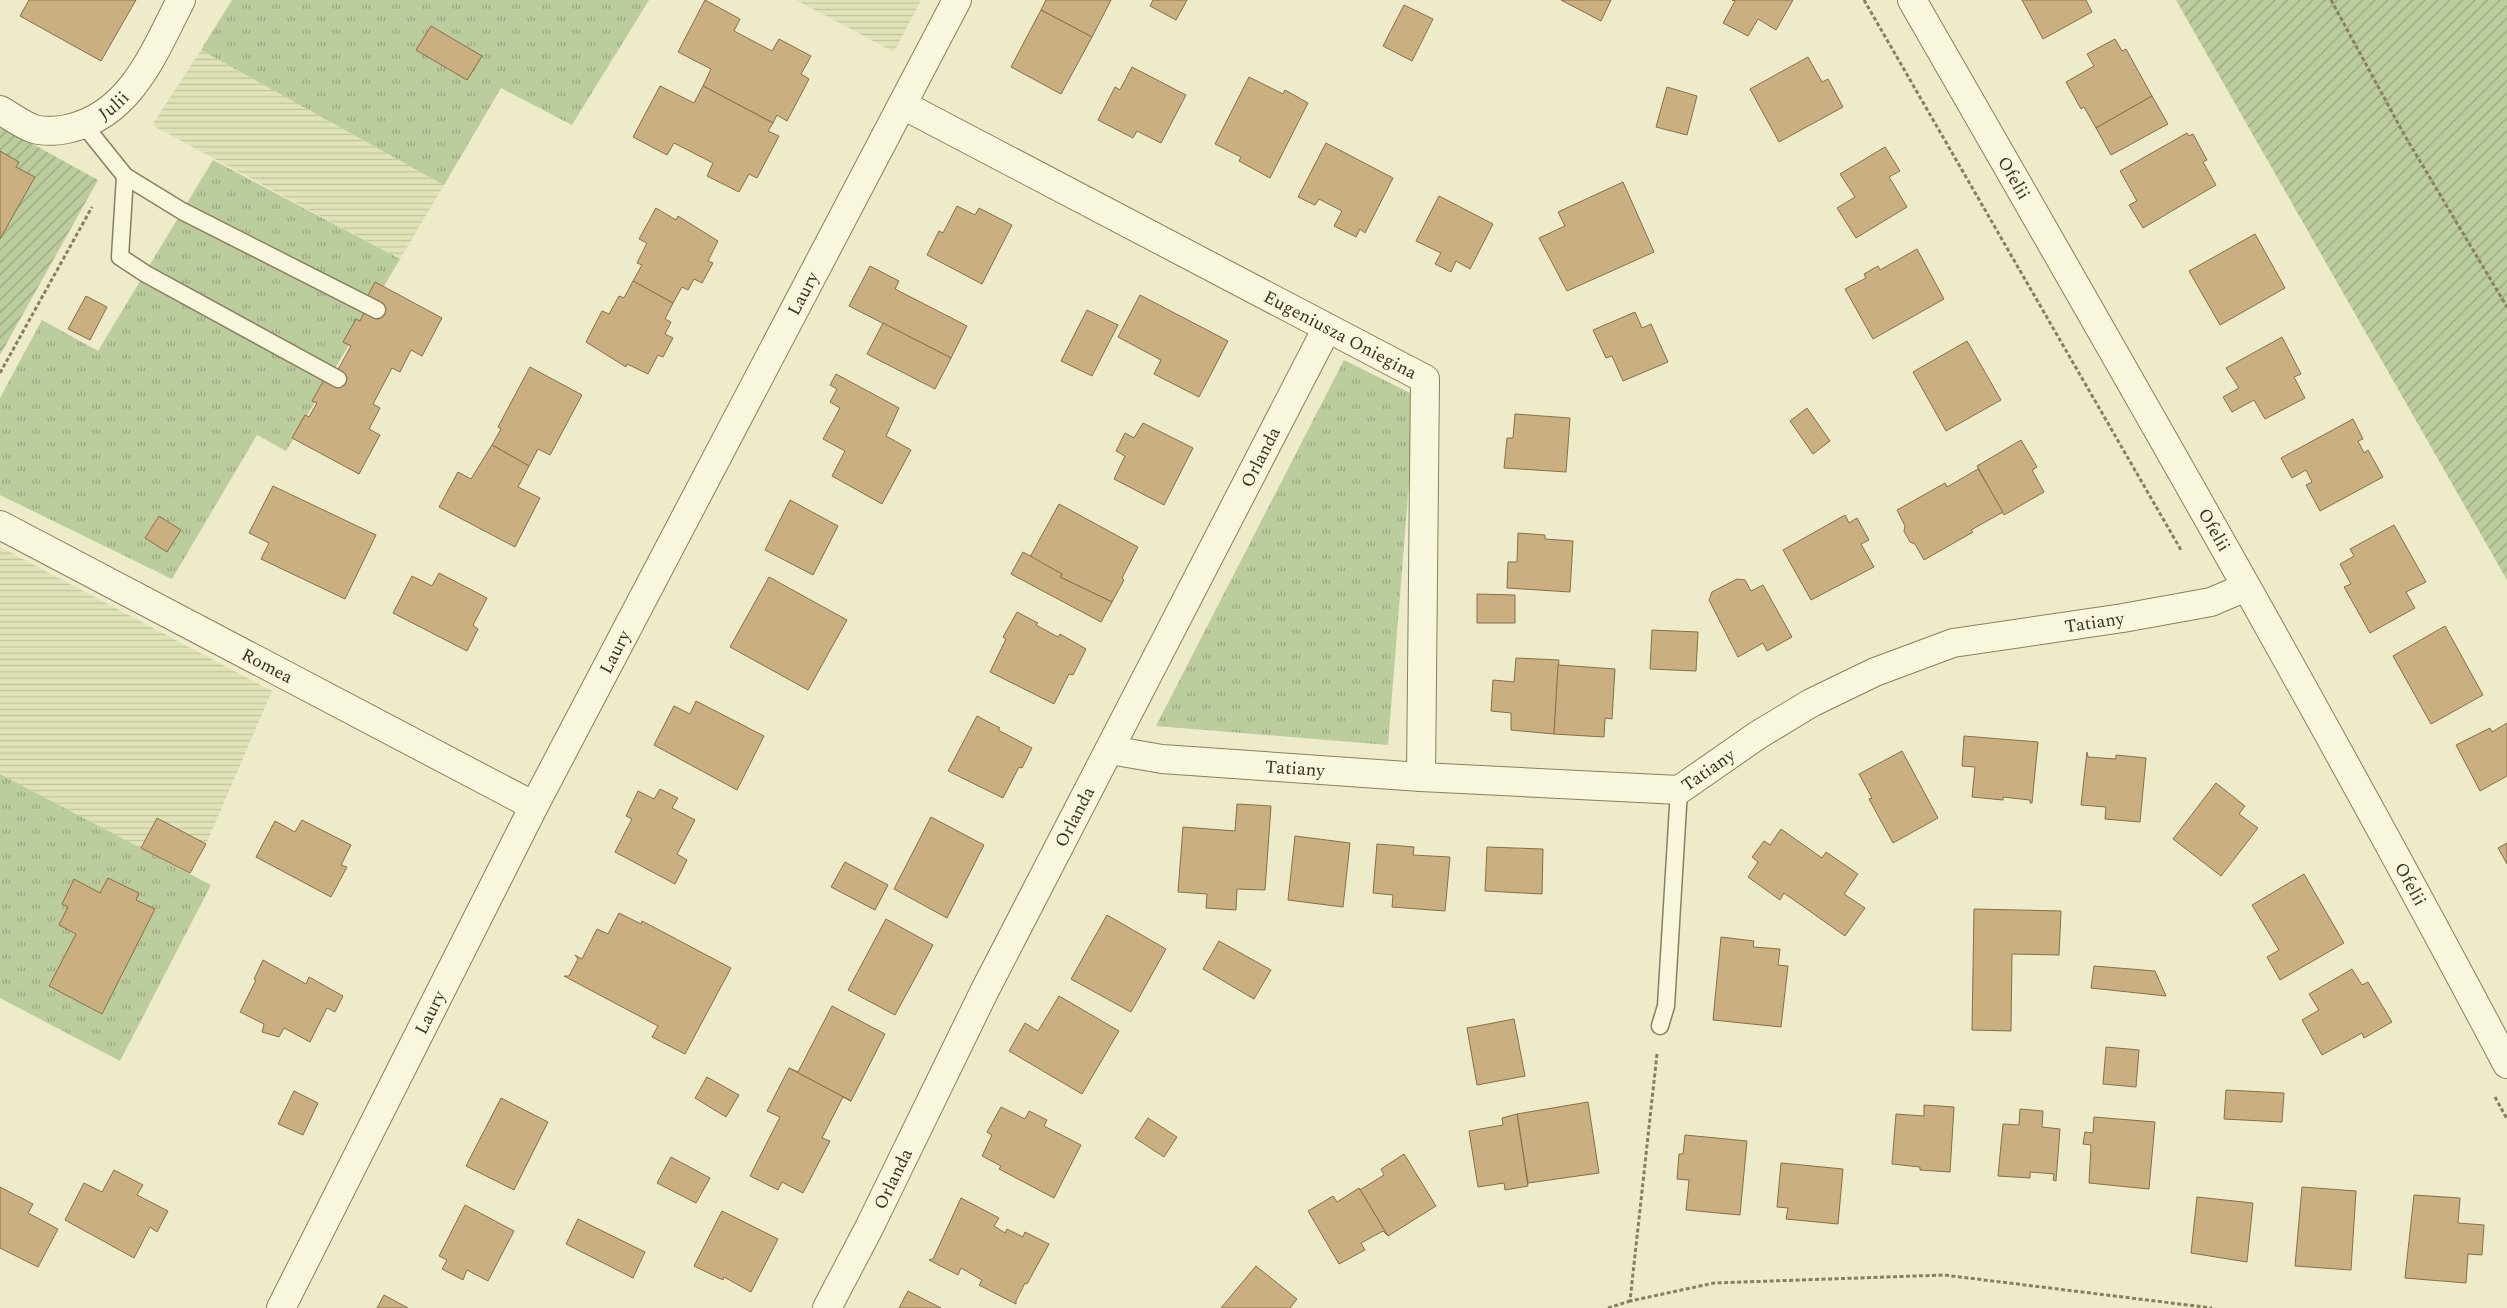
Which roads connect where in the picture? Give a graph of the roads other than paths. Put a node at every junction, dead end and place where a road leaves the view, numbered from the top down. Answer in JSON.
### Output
{"nodes":[{"id":1,"x":181,"y":0,"type":"edge"},
{"id":2,"x":956,"y":0,"type":"edge"},
{"id":3,"x":1912,"y":0,"type":"edge"},
{"id":4,"x":903,"y":105,"type":"junction"},
{"id":5,"x":0,"y":110,"type":"edge"},
{"id":6,"x":84,"y":125,"type":"junction"},
{"id":7,"x":125,"y":176,"type":"junction"},
{"id":8,"x":377,"y":310,"type":"dead end"},
{"id":9,"x":1327,"y":328,"type":"junction"},
{"id":10,"x":338,"y":379,"type":"dead end"},
{"id":11,"x":0,"y":525,"type":"edge"},
{"id":12,"x":2246,"y":587,"type":"junction"},
{"id":13,"x":1110,"y":750,"type":"junction"},
{"id":14,"x":1421,"y":777,"type":"junction"},
{"id":15,"x":1680,"y":790,"type":"junction"},
{"id":16,"x":534,"y":806,"type":"junction"},
{"id":17,"x":1660,"y":1026,"type":"road end"},
{"id":18,"x":2507,"y":1064,"type":"edge"},
{"id":19,"x":281,"y":1308,"type":"edge"},
{"id":20,"x":827,"y":1308,"type":"edge"}],
"edges":[{"from":1,"to":6,"type":"street","name":"Julii"},
{"from":2,"to":4,"type":"street","name":"Laury"},
{"from":3,"to":12,"type":"street","name":"Ofelii"},
{"from":4,"to":9,"type":"street","name":"Eugeniusza Oniegina"},
{"from":4,"to":16,"type":"street","name":"Laury"},
{"from":5,"to":6,"type":"street","name":"Julii"},
{"from":6,"to":7,"type":"lane"},
{"from":7,"to":8,"type":"lane"},
{"from":7,"to":10,"type":"lane"},
{"from":9,"to":13,"type":"street","name":"Orlanda"},
{"from":9,"to":14,"type":"street","name":"Eugeniusza Oniegina"},
{"from":11,"to":16,"type":"street","name":"Romea"},
{"from":12,"to":15,"type":"street","name":"Tatiany"},
{"from":12,"to":18,"type":"street","name":"Ofelii"},
{"from":13,"to":14,"type":"street","name":"Tatiany"},
{"from":13,"to":20,"type":"street","name":"Orlanda"},
{"from":14,"to":15,"type":"street","name":"Tatiany"},
{"from":15,"to":17,"type":"lane"},
{"from":16,"to":19,"type":"street","name":"Laury"}]}
